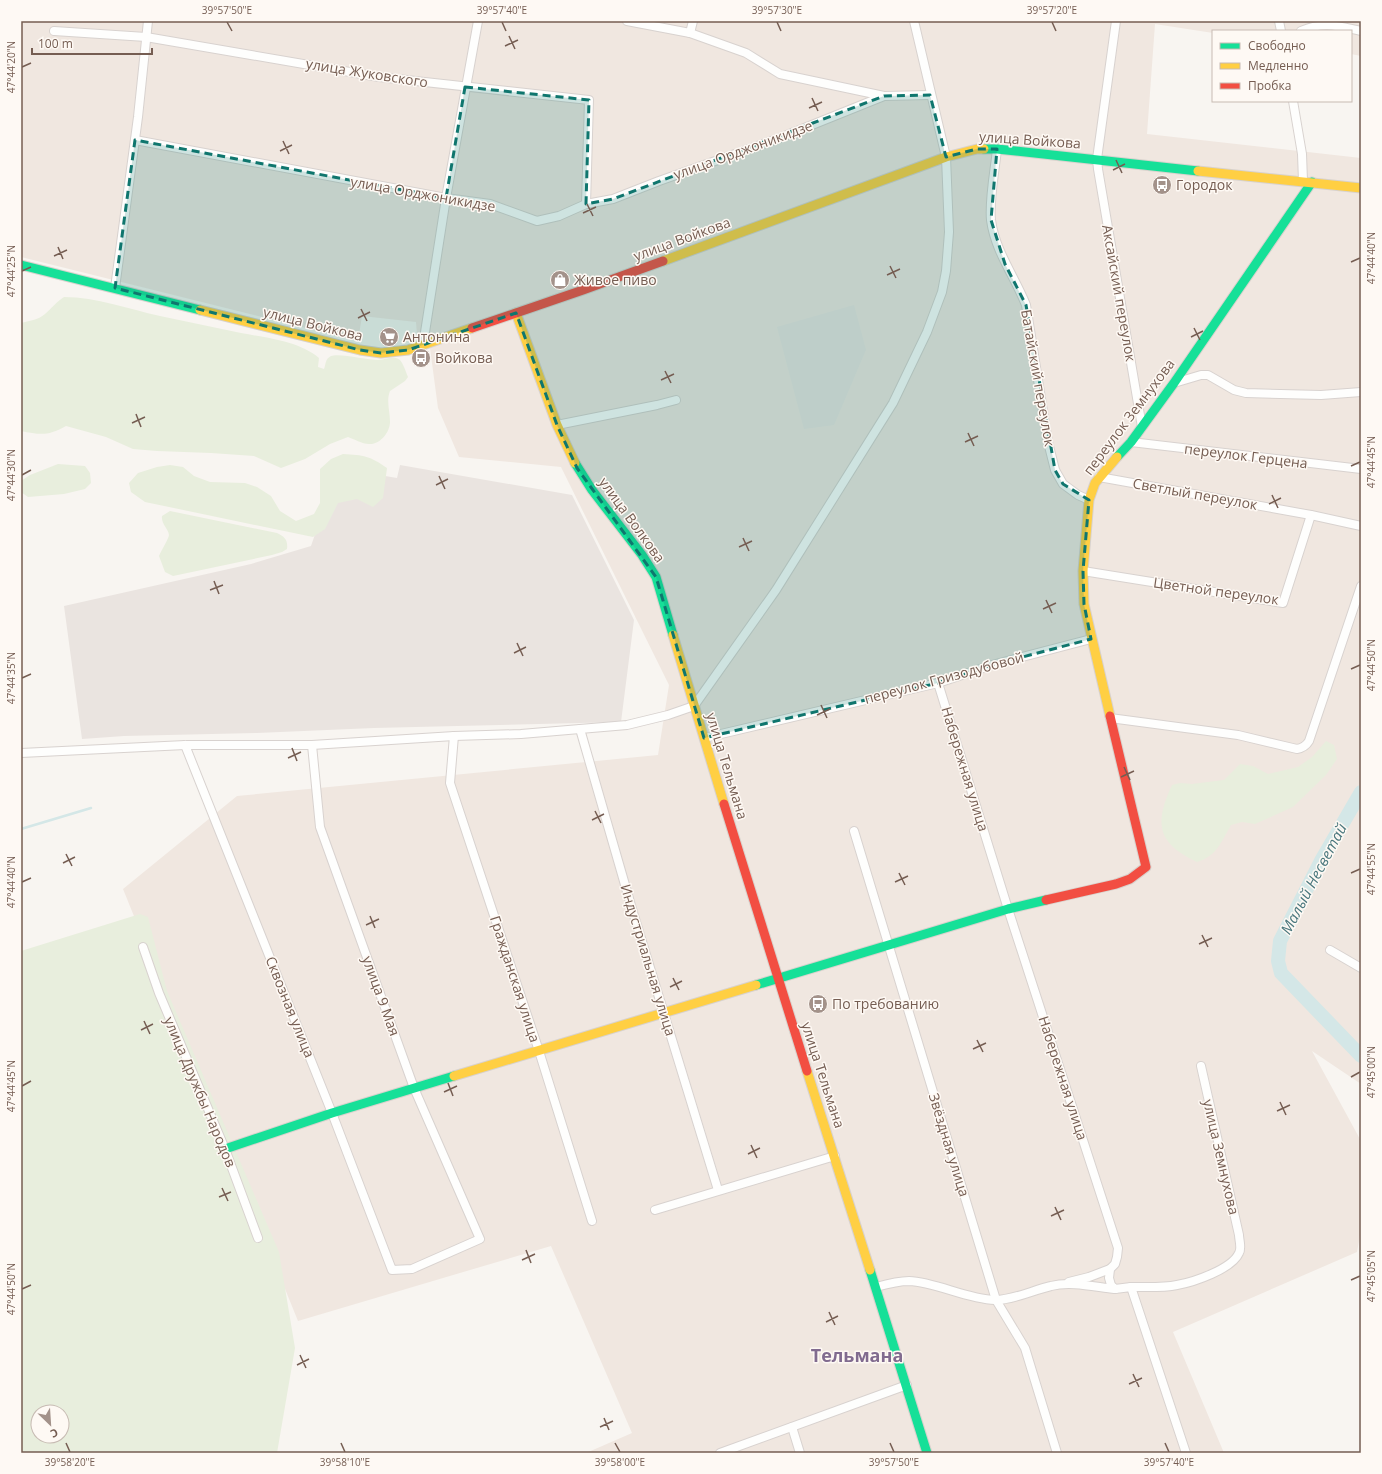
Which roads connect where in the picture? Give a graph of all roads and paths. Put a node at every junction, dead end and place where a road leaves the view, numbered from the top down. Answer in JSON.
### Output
{"nodes":[{"id":1,"x":148,"y":21,"type":"edge"},
{"id":2,"x":478,"y":21,"type":"edge"},
{"id":3,"x":626,"y":21,"type":"edge"},
{"id":4,"x":693,"y":21,"type":"edge"},
{"id":5,"x":914,"y":21,"type":"edge"},
{"id":6,"x":1116,"y":21,"type":"edge"},
{"id":7,"x":1331,"y":23,"type":"edge"},
{"id":8,"x":1303,"y":30,"type":"edge"},
{"id":9,"x":54,"y":31,"type":"dead end"},
{"id":10,"x":1361,"y":31,"type":"edge"},
{"id":11,"x":690,"y":33,"type":"junction"},
{"id":12,"x":146,"y":36,"type":"junction"},
{"id":13,"x":465,"y":87,"type":"junction"},
{"id":14,"x":930,"y":95,"type":"junction"},
{"id":15,"x":884,"y":96,"type":"junction"},
{"id":16,"x":1293,"y":102,"type":"edge"},
{"id":17,"x":135,"y":140,"type":"junction"},
{"id":18,"x":997,"y":149,"type":"junction"},
{"id":19,"x":946,"y":157,"type":"junction"},
{"id":20,"x":1097,"y":158,"type":"junction"},
{"id":21,"x":1303,"y":181,"type":"junction"},
{"id":22,"x":1312,"y":182,"type":"junction"},
{"id":23,"x":1361,"y":188,"type":"edge"},
{"id":24,"x":446,"y":198,"type":"junction"},
{"id":25,"x":586,"y":204,"type":"junction"},
{"id":26,"x":21,"y":265,"type":"edge"},
{"id":27,"x":115,"y":288,"type":"junction"},
{"id":28,"x":516,"y":313,"type":"junction"},
{"id":29,"x":423,"y":345,"type":"junction"},
{"id":30,"x":1174,"y":383,"type":"junction"},
{"id":31,"x":1361,"y":392,"type":"edge"},
{"id":32,"x":676,"y":400,"type":"dead end"},
{"id":33,"x":557,"y":425,"type":"junction"},
{"id":34,"x":1142,"y":427,"type":"junction"},
{"id":35,"x":1131,"y":442,"type":"junction"},
{"id":36,"x":1361,"y":469,"type":"edge"},
{"id":37,"x":1099,"y":477,"type":"junction"},
{"id":38,"x":1089,"y":500,"type":"junction"},
{"id":39,"x":1312,"y":515,"type":"junction"},
{"id":40,"x":1361,"y":526,"type":"edge"},
{"id":41,"x":1083,"y":571,"type":"junction"},
{"id":42,"x":1361,"y":586,"type":"edge"},
{"id":43,"x":1090,"y":639,"type":"junction"},
{"id":44,"x":938,"y":683,"type":"junction"},
{"id":45,"x":694,"y":706,"type":"junction"},
{"id":46,"x":1110,"y":718,"type":"junction"},
{"id":47,"x":580,"y":729,"type":"junction"},
{"id":48,"x":454,"y":736,"type":"junction"},
{"id":49,"x":704,"y":738,"type":"junction"},
{"id":50,"x":185,"y":745,"type":"junction"},
{"id":51,"x":312,"y":745,"type":"junction"},
{"id":52,"x":21,"y":752,"type":"edge"},
{"id":53,"x":854,"y":831,"type":"dead end"},
{"id":54,"x":1008,"y":909,"type":"junction"},
{"id":55,"x":888,"y":946,"type":"junction"},
{"id":56,"x":143,"y":947,"type":"dead end"},
{"id":57,"x":1330,"y":950,"type":"dead end"},
{"id":58,"x":1361,"y":968,"type":"edge"},
{"id":59,"x":778,"y":979,"type":"junction"},
{"id":60,"x":664,"y":1013,"type":"junction"},
{"id":61,"x":539,"y":1051,"type":"junction"},
{"id":62,"x":1201,"y":1066,"type":"dead end"},
{"id":63,"x":414,"y":1088,"type":"junction"},
{"id":64,"x":332,"y":1113,"type":"junction"},
{"id":65,"x":225,"y":1149,"type":"junction"},
{"id":66,"x":834,"y":1156,"type":"junction"},
{"id":67,"x":718,"y":1190,"type":"junction"},
{"id":68,"x":656,"y":1210,"type":"dead end"},
{"id":69,"x":592,"y":1221,"type":"dead end"},
{"id":70,"x":258,"y":1238,"type":"dead end"},
{"id":71,"x":1110,"y":1269,"type":"junction"},
{"id":72,"x":392,"y":1270,"type":"joint"},
{"id":73,"x":1052,"y":1285,"type":"junction"},
{"id":74,"x":876,"y":1287,"type":"junction"},
{"id":75,"x":1131,"y":1287,"type":"junction"},
{"id":76,"x":1115,"y":1289,"type":"junction"},
{"id":77,"x":996,"y":1300,"type":"junction"},
{"id":78,"x":908,"y":1385,"type":"junction"},
{"id":79,"x":792,"y":1427,"type":"junction"},
{"id":80,"x":720,"y":1453,"type":"edge"},
{"id":81,"x":800,"y":1453,"type":"edge"},
{"id":82,"x":927,"y":1453,"type":"edge"},
{"id":83,"x":1057,"y":1453,"type":"edge"},
{"id":84,"x":1186,"y":1453,"type":"edge"}],
"edges":[{"from":1,"to":12,"type":"street"},
{"from":2,"to":13,"type":"street"},
{"from":3,"to":11,"type":"street"},
{"from":4,"to":11,"type":"street"},
{"from":5,"to":14,"type":"street"},
{"from":6,"to":20,"type":"street","name":"Аксайский переулок"},
{"from":7,"to":8,"type":"street"},
{"from":7,"to":10,"type":"street"},
{"from":9,"to":12,"type":"street","name":"улица Жуковского"},
{"from":11,"to":15,"type":"street"},
{"from":12,"to":13,"type":"street","name":"улица Жуковского"},
{"from":12,"to":17,"type":"street"},
{"from":13,"to":24,"type":"street"},
{"from":13,"to":25,"type":"street","name":"улица Жуковского"},
{"from":14,"to":15,"type":"street","name":"улица Орджоникидзе"},
{"from":14,"to":19,"type":"street"},
{"from":15,"to":25,"type":"street","name":"улица Орджоникидзе"},
{"from":16,"to":21,"type":"street"},
{"from":17,"to":24,"type":"street","name":"улица Орджоникидзе"},
{"from":17,"to":27,"type":"street"},
{"from":18,"to":19,"type":"street","name":"улица Войкова"},
{"from":18,"to":20,"type":"street","name":"улица Войкова"},
{"from":18,"to":38,"type":"street","name":"Батайский переулок"},
{"from":19,"to":28,"type":"street","name":"улица Войкова"},
{"from":19,"to":45,"type":"street"},
{"from":20,"to":21,"type":"street","name":"улица Войкова"},
{"from":20,"to":34,"type":"street","name":"Аксайский переулок"},
{"from":21,"to":22,"type":"street","name":"улица Войкова"},
{"from":22,"to":23,"type":"street","name":"улица Войкова"},
{"from":22,"to":30,"type":"street","name":"переулок Земнухова"},
{"from":24,"to":25,"type":"street","name":"улица Орджоникидзе"},
{"from":24,"to":29,"type":"street"},
{"from":26,"to":27,"type":"street","name":"улица Войкова"},
{"from":27,"to":29,"type":"street","name":"улица Войкова"},
{"from":28,"to":29,"type":"street","name":"улица Войкова"},
{"from":28,"to":33,"type":"street","name":"улица Волкова"},
{"from":30,"to":31,"type":"street"},
{"from":30,"to":34,"type":"street","name":"переулок Земнухова"},
{"from":32,"to":33,"type":"street"},
{"from":33,"to":45,"type":"street","name":"улица Волкова"},
{"from":34,"to":35,"type":"street","name":"переулок Земнухова"},
{"from":35,"to":36,"type":"street","name":"переулок Герцена"},
{"from":35,"to":37,"type":"street","name":"переулок Земнухова"},
{"from":37,"to":38,"type":"street","name":"переулок Земнухова"},
{"from":37,"to":39,"type":"street","name":"Светлый переулок"},
{"from":38,"to":41,"type":"street","name":"переулок Земнухова"},
{"from":39,"to":40,"type":"street","name":"Светлый переулок"},
{"from":39,"to":41,"type":"street","name":"Цветной переулок"},
{"from":41,"to":43,"type":"street","name":"переулок Земнухова"},
{"from":42,"to":46,"type":"street"},
{"from":43,"to":44,"type":"street","name":"переулок Гризодубовой"},
{"from":43,"to":46,"type":"street","name":"переулок Земнухова"},
{"from":44,"to":49,"type":"street","name":"переулок Гризодубовой"},
{"from":44,"to":54,"type":"street","name":"Набережная улица"},
{"from":45,"to":47,"type":"street"},
{"from":45,"to":49,"type":"street","name":"улица Тельмана"},
{"from":46,"to":54,"type":"street","name":"переулок Земнухова"},
{"from":47,"to":48,"type":"street"},
{"from":47,"to":60,"type":"street","name":"Индустриальная улица"},
{"from":48,"to":51,"type":"street"},
{"from":48,"to":61,"type":"street","name":"Гражданская улица"},
{"from":49,"to":59,"type":"street","name":"улица Тельмана"},
{"from":50,"to":51,"type":"street"},
{"from":50,"to":52,"type":"street"},
{"from":50,"to":64,"type":"street","name":"Сквозная улица"},
{"from":51,"to":63,"type":"street","name":"улица 9 Мая"},
{"from":53,"to":55,"type":"street","name":"Звёздная улица"},
{"from":54,"to":55,"type":"street"},
{"from":54,"to":71,"type":"street","name":"Набережная улица"},
{"from":55,"to":59,"type":"street"},
{"from":55,"to":77,"type":"street","name":"Звёздная улица"},
{"from":56,"to":65,"type":"street","name":"улица Дружбы Народов"},
{"from":57,"to":58,"type":"street"},
{"from":59,"to":60,"type":"street"},
{"from":59,"to":66,"type":"street","name":"улица Тельмана"},
{"from":60,"to":61,"type":"street"},
{"from":60,"to":67,"type":"street","name":"Индустриальная улица"},
{"from":61,"to":63,"type":"street"},
{"from":61,"to":69,"type":"street","name":"Гражданская улица"},
{"from":62,"to":75,"type":"street","name":"улица Земнухова"},
{"from":63,"to":64,"type":"street"},
{"from":63,"to":72,"type":"street","name":"улица 9 Мая"},
{"from":64,"to":65,"type":"street"},
{"from":64,"to":72,"type":"street","name":"Сквозная улица"},
{"from":65,"to":70,"type":"street","name":"улица Дружбы Народов"},
{"from":66,"to":67,"type":"street"},
{"from":66,"to":74,"type":"street","name":"улица Тельмана"},
{"from":67,"to":68,"type":"street"},
{"from":71,"to":73,"type":"street"},
{"from":71,"to":76,"type":"street"},
{"from":73,"to":76,"type":"street"},
{"from":73,"to":77,"type":"street"},
{"from":74,"to":77,"type":"street"},
{"from":74,"to":78,"type":"street","name":"улица Тельмана"},
{"from":75,"to":76,"type":"street"},
{"from":75,"to":84,"type":"street"},
{"from":77,"to":83,"type":"street","name":"Звёздная улица"},
{"from":78,"to":79,"type":"street"},
{"from":78,"to":82,"type":"street","name":"улица Тельмана"},
{"from":79,"to":80,"type":"street"},
{"from":79,"to":81,"type":"street"}]}
